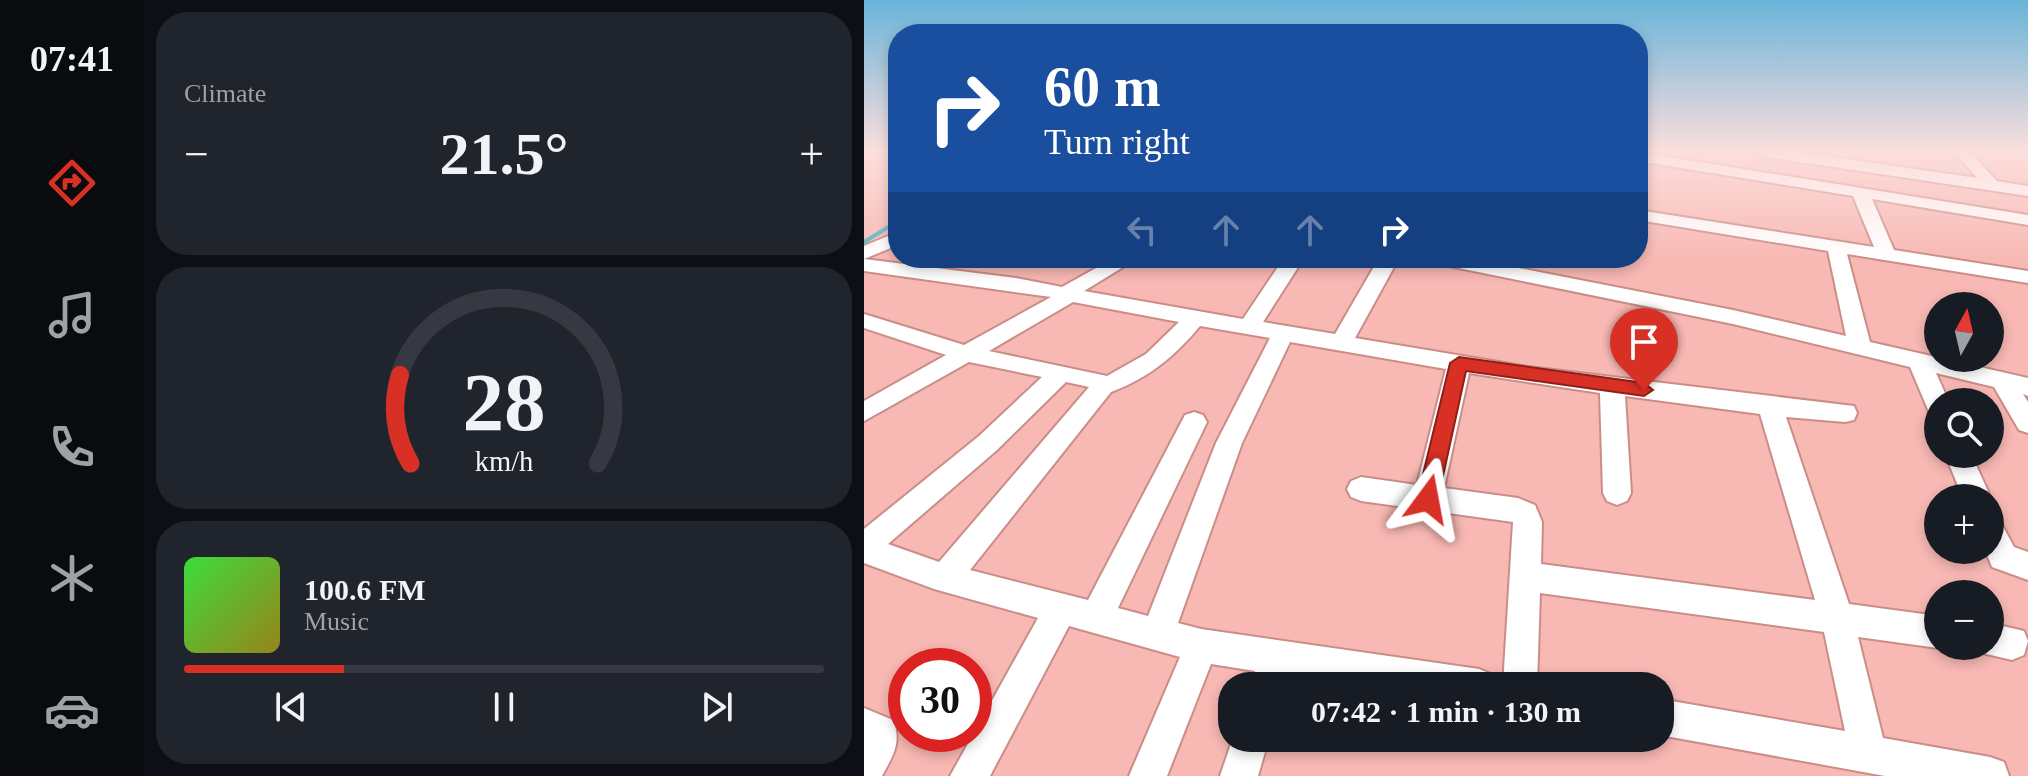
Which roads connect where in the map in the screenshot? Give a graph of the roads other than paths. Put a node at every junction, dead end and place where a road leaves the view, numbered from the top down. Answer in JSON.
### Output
{"nodes":[{"id":1,"x":1836,"y":188,"type":"edge"},
{"id":2,"x":2008,"y":188,"type":"edge"},
{"id":3,"x":2028,"y":191,"type":"edge"},
{"id":4,"x":1860,"y":192,"type":"junction"},
{"id":5,"x":1648,"y":217,"type":"edge"},
{"id":6,"x":2028,"y":220,"type":"edge"},
{"id":7,"x":1836,"y":246,"type":"junction"},
{"id":8,"x":1888,"y":257,"type":"junction"},
{"id":9,"x":864,"y":265,"type":"edge"},
{"id":10,"x":1111,"y":268,"type":"edge"},
{"id":11,"x":1287,"y":268,"type":"edge"},
{"id":12,"x":1383,"y":268,"type":"edge"},
{"id":13,"x":1489,"y":268,"type":"edge"},
{"id":14,"x":2028,"y":277,"type":"edge"},
{"id":15,"x":1067,"y":294,"type":"junction"},
{"id":16,"x":1195,"y":318,"type":"junction"},
{"id":17,"x":864,"y":321,"type":"edge"},
{"id":18,"x":1249,"y":327,"type":"junction"},
{"id":19,"x":1284,"y":333,"type":"junction"},
{"id":20,"x":1341,"y":343,"type":"junction"},
{"id":21,"x":1860,"y":348,"type":"junction"},
{"id":22,"x":966,"y":354,"type":"junction"},
{"id":23,"x":1459,"y":363,"type":"junction"},
{"id":24,"x":1920,"y":363,"type":"junction"},
{"id":25,"x":1061,"y":373,"type":"junction"},
{"id":26,"x":2003,"y":383,"type":"junction"},
{"id":27,"x":1103,"y":386,"type":"junction"},
{"id":28,"x":1612,"y":386,"type":"junction"},
{"id":29,"x":2028,"y":387,"type":"edge"},
{"id":30,"x":1930,"y":388,"type":"edge"},
{"id":31,"x":1770,"y":406,"type":"junction"},
{"id":32,"x":864,"y":412,"type":"edge"},
{"id":33,"x":1845,"y":413,"type":"dead end"},
{"id":34,"x":1194,"y":422,"type":"dead end"},
{"id":35,"x":2028,"y":423,"type":"edge"},
{"id":36,"x":1361,"y":489,"type":"dead end"},
{"id":37,"x":1617,"y":493,"type":"dead end"},
{"id":38,"x":1428,"y":499,"type":"junction"},
{"id":39,"x":864,"y":548,"type":"edge"},
{"id":40,"x":2004,"y":557,"type":"edge"},
{"id":41,"x":2028,"y":566,"type":"edge"},
{"id":42,"x":1524,"y":576,"type":"junction"},
{"id":43,"x":945,"y":578,"type":"junction"},
{"id":44,"x":1061,"y":609,"type":"junction"},
{"id":45,"x":1837,"y":618,"type":"junction"},
{"id":46,"x":1096,"y":619,"type":"junction"},
{"id":47,"x":1924,"y":630,"type":"edge"},
{"id":48,"x":1157,"y":635,"type":"junction"},
{"id":49,"x":1201,"y":646,"type":"junction"},
{"id":50,"x":1272,"y":672,"type":"edge"},
{"id":51,"x":1521,"y":672,"type":"edge"},
{"id":52,"x":1674,"y":720,"type":"edge"},
{"id":53,"x":864,"y":726,"type":"edge"},
{"id":54,"x":1247,"y":752,"type":"edge"},
{"id":55,"x":1878,"y":761,"type":"edge"},
{"id":56,"x":864,"y":770,"type":"edge"},
{"id":57,"x":969,"y":776,"type":"edge"},
{"id":58,"x":1148,"y":776,"type":"edge"},
{"id":59,"x":1239,"y":776,"type":"edge"},
{"id":60,"x":1990,"y":776,"type":"edge"}],
"edges":[{"from":1,"to":4,"type":"street"},
{"from":2,"to":3,"type":"street"},
{"from":4,"to":6,"type":"street"},
{"from":4,"to":8,"type":"street"},
{"from":5,"to":7,"type":"street"},
{"from":7,"to":8,"type":"street"},
{"from":7,"to":21,"type":"street"},
{"from":8,"to":14,"type":"street"},
{"from":9,"to":15,"type":"street"},
{"from":10,"to":15,"type":"street"},
{"from":11,"to":18,"type":"street"},
{"from":12,"to":20,"type":"street"},
{"from":13,"to":21,"type":"street"},
{"from":15,"to":16,"type":"street"},
{"from":15,"to":22,"type":"street"},
{"from":16,"to":18,"type":"street"},
{"from":16,"to":27,"type":"street"},
{"from":17,"to":22,"type":"street"},
{"from":18,"to":19,"type":"street"},
{"from":19,"to":20,"type":"street"},
{"from":19,"to":48,"type":"street"},
{"from":20,"to":23,"type":"street"},
{"from":21,"to":24,"type":"street"},
{"from":22,"to":25,"type":"street"},
{"from":22,"to":32,"type":"street"},
{"from":23,"to":28,"type":"street"},
{"from":23,"to":38,"type":"street"},
{"from":24,"to":26,"type":"street"},
{"from":24,"to":30,"type":"street"},
{"from":25,"to":27,"type":"street"},
{"from":25,"to":39,"type":"street"},
{"from":26,"to":29,"type":"street"},
{"from":26,"to":35,"type":"street"},
{"from":27,"to":43,"type":"street"},
{"from":28,"to":31,"type":"street"},
{"from":28,"to":37,"type":"street"},
{"from":31,"to":33,"type":"street"},
{"from":31,"to":45,"type":"street"},
{"from":34,"to":46,"type":"street"},
{"from":36,"to":38,"type":"street"},
{"from":38,"to":42,"type":"street"},
{"from":39,"to":43,"type":"street"},
{"from":40,"to":41,"type":"street"},
{"from":42,"to":45,"type":"street"},
{"from":42,"to":51,"type":"street"},
{"from":43,"to":44,"type":"street"},
{"from":44,"to":46,"type":"street"},
{"from":44,"to":57,"type":"street"},
{"from":45,"to":47,"type":"street"},
{"from":45,"to":55,"type":"street"},
{"from":46,"to":48,"type":"street"},
{"from":48,"to":49,"type":"street"},
{"from":49,"to":50,"type":"street"},
{"from":49,"to":58,"type":"street"},
{"from":52,"to":55,"type":"street"},
{"from":53,"to":56,"type":"street"},
{"from":54,"to":59,"type":"street"},
{"from":55,"to":60,"type":"street"}]}
